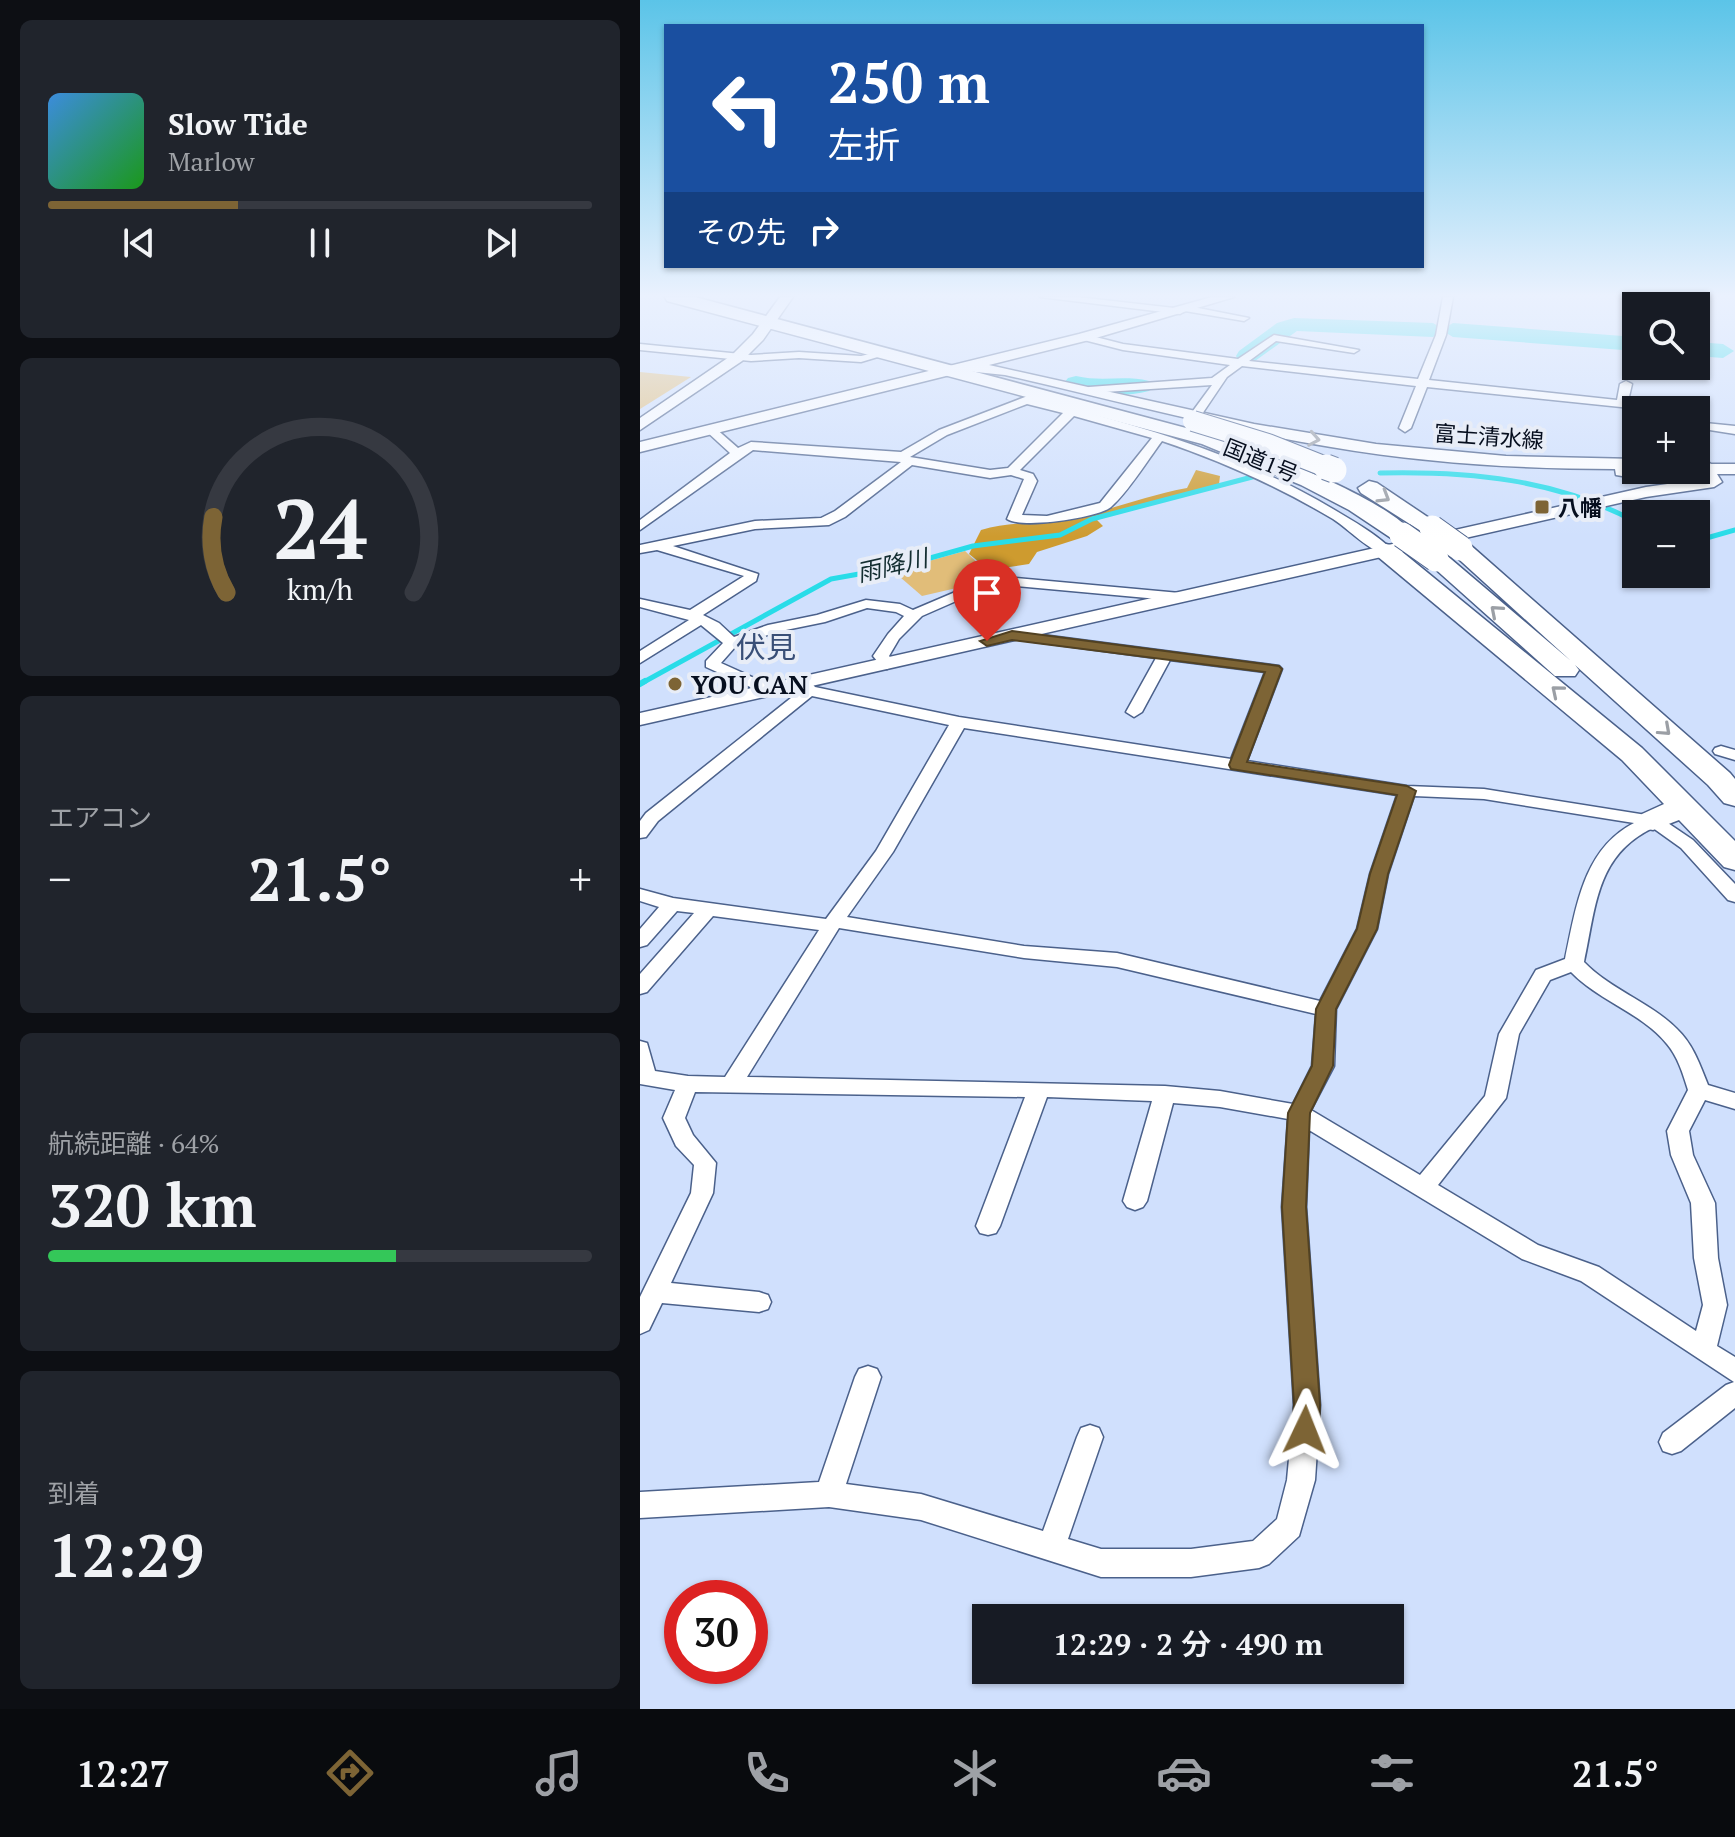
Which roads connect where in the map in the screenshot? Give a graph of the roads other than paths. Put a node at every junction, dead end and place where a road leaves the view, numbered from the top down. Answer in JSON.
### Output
{"nodes":[{"id":1,"x":710,"y":377,"type":"edge"},
{"id":2,"x":919,"y":377,"type":"edge"},
{"id":3,"x":977,"y":377,"type":"edge"},
{"id":4,"x":996,"y":377,"type":"edge"},
{"id":5,"x":1030,"y":377,"type":"edge"},
{"id":6,"x":1361,"y":377,"type":"edge"},
{"id":7,"x":1423,"y":377,"type":"edge"},
{"id":8,"x":1222,"y":378,"type":"joint"},
{"id":9,"x":1420,"y":384,"type":"junction"},
{"id":10,"x":1626,"y":384,"type":"dead end"},
{"id":11,"x":1089,"y":390,"type":"junction"},
{"id":12,"x":1624,"y":396,"type":"edge"},
{"id":13,"x":1032,"y":398,"type":"junction"},
{"id":14,"x":1622,"y":404,"type":"edge"},
{"id":15,"x":1071,"y":412,"type":"junction"},
{"id":16,"x":1195,"y":418,"type":"junction"},
{"id":17,"x":640,"y":425,"type":"edge"},
{"id":18,"x":1710,"y":427,"type":"edge"},
{"id":19,"x":1405,"y":428,"type":"dead end"},
{"id":20,"x":710,"y":429,"type":"junction"},
{"id":21,"x":1735,"y":430,"type":"edge"},
{"id":22,"x":1160,"y":436,"type":"junction"},
{"id":23,"x":640,"y":447,"type":"edge"},
{"id":24,"x":737,"y":453,"type":"junction"},
{"id":25,"x":1260,"y":457,"type":"junction"},
{"id":26,"x":906,"y":459,"type":"junction"},
{"id":27,"x":1735,"y":462,"type":"edge"},
{"id":28,"x":1622,"y":464,"type":"edge"},
{"id":29,"x":1710,"y":468,"type":"edge"},
{"id":30,"x":1735,"y":469,"type":"edge"},
{"id":31,"x":1622,"y":470,"type":"edge"},
{"id":32,"x":1710,"y":470,"type":"edge"},
{"id":33,"x":1012,"y":471,"type":"junction"},
{"id":34,"x":1710,"y":472,"type":"edge"},
{"id":35,"x":1735,"y":480,"type":"edge"},
{"id":36,"x":1667,"y":484,"type":"edge"},
{"id":37,"x":640,"y":526,"type":"edge"},
{"id":38,"x":1394,"y":543,"type":"junction"},
{"id":39,"x":659,"y":546,"type":"junction"},
{"id":40,"x":1455,"y":547,"type":"junction"},
{"id":41,"x":640,"y":549,"type":"edge"},
{"id":42,"x":1180,"y":597,"type":"junction"},
{"id":43,"x":640,"y":603,"type":"edge"},
{"id":44,"x":914,"y":616,"type":"junction"},
{"id":45,"x":695,"y":618,"type":"junction"},
{"id":46,"x":1012,"y":635,"type":"junction"},
{"id":47,"x":731,"y":643,"type":"junction"},
{"id":48,"x":1165,"y":655,"type":"junction"},
{"id":49,"x":640,"y":658,"type":"edge"},
{"id":50,"x":887,"y":664,"type":"junction"},
{"id":51,"x":806,"y":687,"type":"junction"},
{"id":52,"x":768,"y":690,"type":"junction"},
{"id":53,"x":728,"y":694,"type":"dead end"},
{"id":54,"x":735,"y":711,"type":"dead end"},
{"id":55,"x":1134,"y":712,"type":"dead end"},
{"id":56,"x":640,"y":719,"type":"edge"},
{"id":57,"x":959,"y":722,"type":"junction"},
{"id":58,"x":1730,"y":758,"type":"edge"},
{"id":59,"x":1237,"y":765,"type":"junction"},
{"id":60,"x":1407,"y":791,"type":"junction"},
{"id":61,"x":1735,"y":797,"type":"edge"},
{"id":62,"x":1683,"y":807,"type":"junction"},
{"id":63,"x":1653,"y":821,"type":"junction"},
{"id":64,"x":640,"y":833,"type":"edge"},
{"id":65,"x":1735,"y":838,"type":"edge"},
{"id":66,"x":1735,"y":860,"type":"edge"},
{"id":67,"x":640,"y":895,"type":"edge"},
{"id":68,"x":1735,"y":896,"type":"edge"},
{"id":69,"x":672,"y":904,"type":"junction"},
{"id":70,"x":708,"y":909,"type":"junction"},
{"id":71,"x":833,"y":924,"type":"junction"},
{"id":72,"x":640,"y":941,"type":"edge"},
{"id":73,"x":1574,"y":963,"type":"junction"},
{"id":74,"x":640,"y":987,"type":"edge"},
{"id":75,"x":1326,"y":1009,"type":"junction"},
{"id":76,"x":640,"y":1048,"type":"edge"},
{"id":77,"x":642,"y":1076,"type":"edge"},
{"id":78,"x":733,"y":1082,"type":"junction"},
{"id":79,"x":688,"y":1084,"type":"junction"},
{"id":80,"x":1039,"y":1089,"type":"junction"},
{"id":81,"x":1699,"y":1090,"type":"junction"},
{"id":82,"x":1165,"y":1094,"type":"junction"},
{"id":83,"x":1735,"y":1101,"type":"edge"},
{"id":84,"x":1299,"y":1113,"type":"junction"},
{"id":85,"x":1422,"y":1189,"type":"junction"},
{"id":86,"x":1135,"y":1201,"type":"dead end"},
{"id":87,"x":988,"y":1226,"type":"dead end"},
{"id":88,"x":655,"y":1292,"type":"junction"},
{"id":89,"x":759,"y":1302,"type":"dead end"},
{"id":90,"x":640,"y":1323,"type":"edge"},
{"id":91,"x":1704,"y":1349,"type":"junction"},
{"id":92,"x":1735,"y":1371,"type":"edge"},
{"id":93,"x":868,"y":1377,"type":"dead end"},
{"id":94,"x":1735,"y":1393,"type":"edge"},
{"id":95,"x":1090,"y":1437,"type":"dead end"},
{"id":96,"x":1672,"y":1442,"type":"dead end"},
{"id":97,"x":829,"y":1494,"type":"junction"},
{"id":98,"x":640,"y":1505,"type":"edge"},
{"id":99,"x":1051,"y":1548,"type":"junction"}],
"edges":[{"from":1,"to":17,"type":"main road"},
{"from":2,"to":20,"type":"main road"},
{"from":3,"to":13,"type":"highway","name":"国道1号"},
{"from":4,"to":16,"type":"highway","name":"国道1号"},
{"from":5,"to":11,"type":"main road","name":"富士清水線"},
{"from":6,"to":9,"type":"street"},
{"from":7,"to":9,"type":"street"},
{"from":8,"to":11,"type":"street"},
{"from":8,"to":16,"type":"street"},
{"from":9,"to":14,"type":"street"},
{"from":9,"to":19,"type":"street"},
{"from":10,"to":12,"type":"street"},
{"from":11,"to":16,"type":"main road","name":"富士清水線"},
{"from":13,"to":15,"type":"street"},
{"from":13,"to":25,"type":"highway","name":"国道1号"},
{"from":13,"to":26,"type":"street"},
{"from":15,"to":22,"type":"street"},
{"from":15,"to":33,"type":"street"},
{"from":16,"to":28,"type":"main road","name":"富士清水線","one_way":true},
{"from":16,"to":40,"type":"highway","name":"国道1号","one_way":true,"bridge":true},
{"from":18,"to":21,"type":"street"},
{"from":20,"to":23,"type":"main road"},
{"from":20,"to":24,"type":"street"},
{"from":22,"to":33,"type":"street"},
{"from":22,"to":38,"type":"street"},
{"from":24,"to":26,"type":"street"},
{"from":24,"to":37,"type":"street"},
{"from":25,"to":31,"type":"main road","name":"富士清水線"},
{"from":25,"to":38,"type":"highway","name":"国道1号"},
{"from":26,"to":33,"type":"street"},
{"from":26,"to":39,"type":"street"},
{"from":27,"to":29,"type":"main road","name":"富士清水線"},
{"from":30,"to":32,"type":"main road","name":"富士清水線"},
{"from":34,"to":35,"type":"main road"},
{"from":36,"to":40,"type":"main road"},
{"from":38,"to":40,"type":"highway","name":"国道1号","bridge":true},
{"from":38,"to":40,"type":"main road"},
{"from":38,"to":42,"type":"main road"},
{"from":62,"to":38,"type":"highway","one_way":true},
{"from":39,"to":41,"type":"street"},
{"from":39,"to":45,"type":"street"},
{"from":40,"to":58,"type":"highway"},
{"from":40,"to":61,"type":"highway","name":"国道1号","one_way":true},
{"from":65,"to":40,"type":"highway","name":"国道1号","one_way":true},
{"from":42,"to":44,"type":"street"},
{"from":42,"to":46,"type":"main road"},
{"from":43,"to":45,"type":"street"},
{"from":44,"to":47,"type":"street"},
{"from":44,"to":50,"type":"street"},
{"from":45,"to":47,"type":"street"},
{"from":45,"to":49,"type":"street"},
{"from":46,"to":48,"type":"street"},
{"from":46,"to":50,"type":"main road"},
{"from":47,"to":52,"type":"street"},
{"from":48,"to":55,"type":"street"},
{"from":48,"to":59,"type":"street"},
{"from":50,"to":51,"type":"main road"},
{"from":51,"to":52,"type":"main road"},
{"from":51,"to":57,"type":"street"},
{"from":51,"to":64,"type":"street"},
{"from":52,"to":56,"type":"main road"},
{"from":53,"to":54,"type":"street"},
{"from":57,"to":59,"type":"street"},
{"from":57,"to":71,"type":"street"},
{"from":59,"to":60,"type":"street"},
{"from":60,"to":63,"type":"street"},
{"from":60,"to":75,"type":"street"},
{"from":62,"to":63,"type":"highway"},
{"from":62,"to":66,"type":"highway"},
{"from":63,"to":68,"type":"street"},
{"from":63,"to":73,"type":"street"},
{"from":67,"to":69,"type":"street"},
{"from":69,"to":70,"type":"street"},
{"from":69,"to":72,"type":"street"},
{"from":70,"to":71,"type":"street"},
{"from":70,"to":74,"type":"street"},
{"from":71,"to":75,"type":"street"},
{"from":71,"to":78,"type":"street"},
{"from":73,"to":81,"type":"street"},
{"from":73,"to":85,"type":"street"},
{"from":75,"to":84,"type":"street"},
{"from":76,"to":77,"type":"street"},
{"from":77,"to":79,"type":"street"},
{"from":78,"to":79,"type":"street"},
{"from":78,"to":80,"type":"street"},
{"from":79,"to":88,"type":"street"},
{"from":80,"to":82,"type":"street"},
{"from":80,"to":87,"type":"street"},
{"from":81,"to":83,"type":"street"},
{"from":81,"to":91,"type":"street"},
{"from":82,"to":84,"type":"street"},
{"from":82,"to":86,"type":"street"},
{"from":84,"to":85,"type":"street"},
{"from":84,"to":99,"type":"street"},
{"from":85,"to":91,"type":"street"},
{"from":88,"to":89,"type":"street"},
{"from":88,"to":90,"type":"street"},
{"from":91,"to":92,"type":"street"},
{"from":93,"to":97,"type":"street"},
{"from":94,"to":96,"type":"street"},
{"from":95,"to":99,"type":"street"},
{"from":97,"to":98,"type":"street"},
{"from":97,"to":99,"type":"street"}]}
